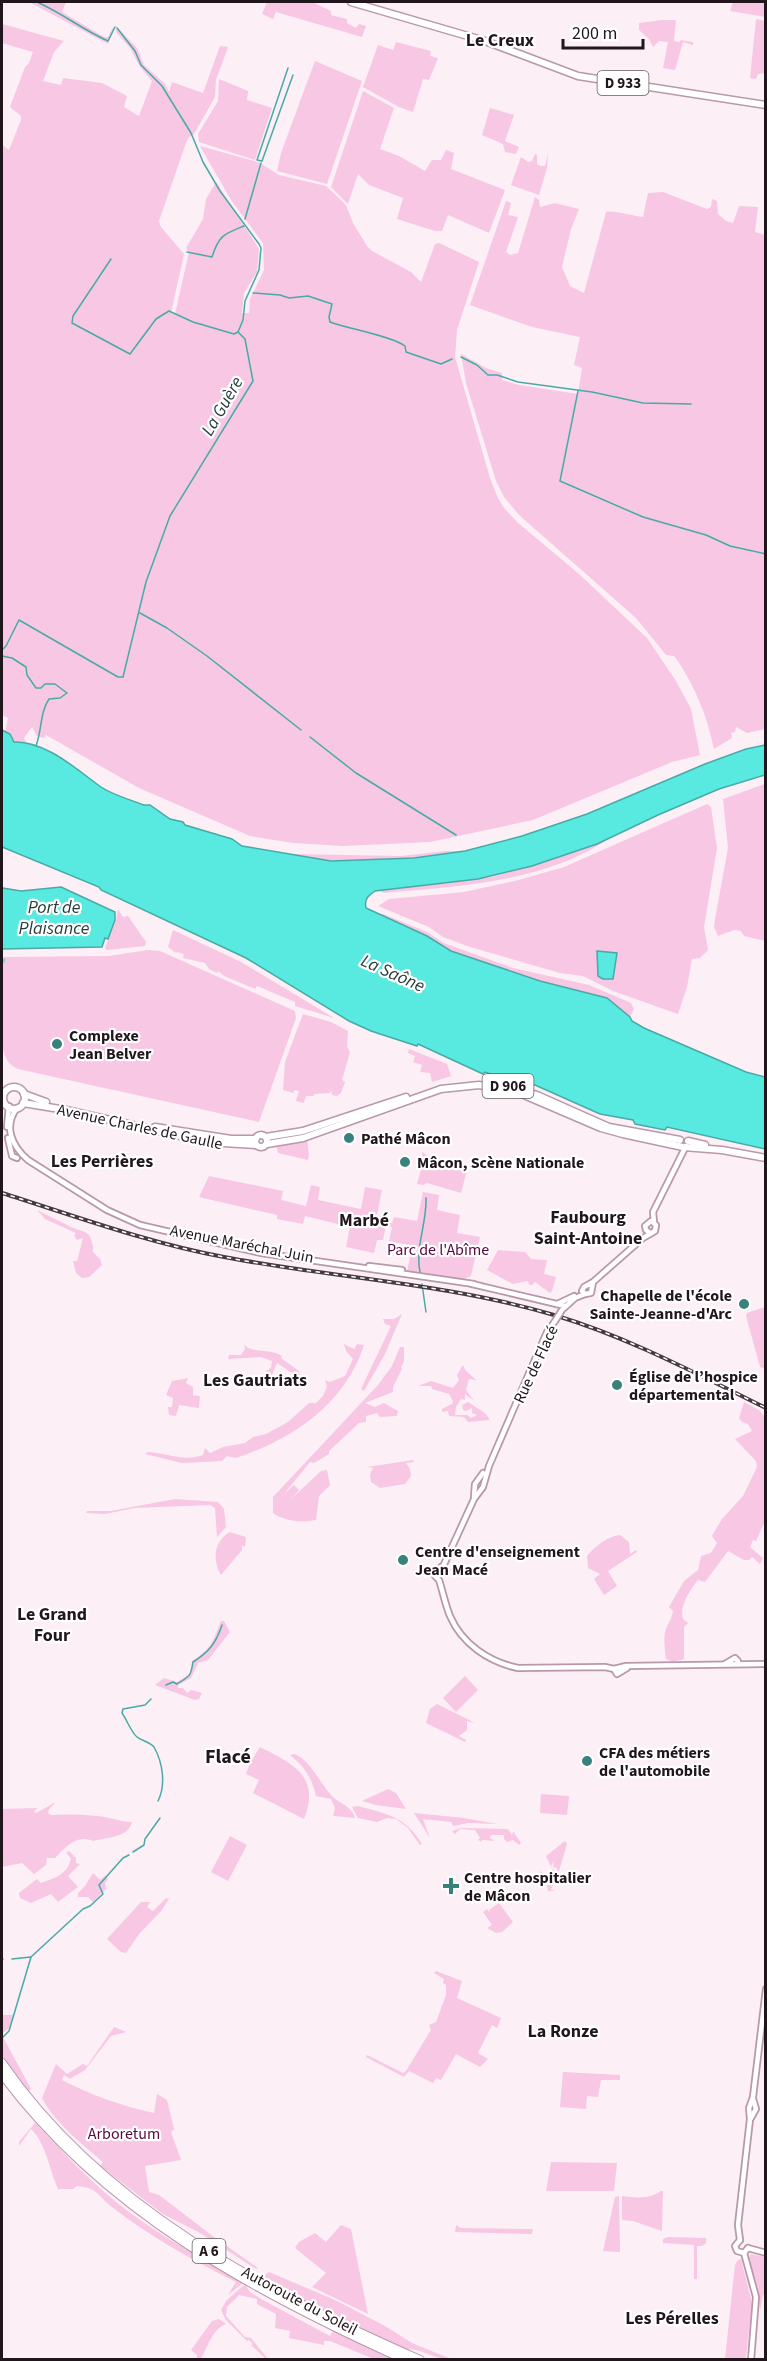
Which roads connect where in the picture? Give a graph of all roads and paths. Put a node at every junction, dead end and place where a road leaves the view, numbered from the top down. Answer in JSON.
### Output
{"nodes":[{"id":1,"x":351,"y":2,"type":"edge"},
{"id":2,"x":765,"y":105,"type":"edge"},
{"id":3,"x":24,"y":1094,"type":"junction"},
{"id":4,"x":3,"y":1095,"type":"edge"},
{"id":5,"x":20,"y":1106,"type":"junction"},
{"id":6,"x":9,"y":1107,"type":"junction"},
{"id":7,"x":267,"y":1140,"type":"junction"},
{"id":8,"x":256,"y":1142,"type":"junction"},
{"id":9,"x":684,"y":1144,"type":"junction"},
{"id":10,"x":16,"y":1153,"type":"junction"},
{"id":11,"x":765,"y":1158,"type":"edge"},
{"id":12,"x":105,"y":1209,"type":"junction"},
{"id":13,"x":651,"y":1222,"type":"junction"},
{"id":14,"x":648,"y":1232,"type":"junction"},
{"id":15,"x":381,"y":1266,"type":"junction"},
{"id":16,"x":363,"y":1267,"type":"junction"},
{"id":17,"x":385,"y":1271,"type":"junction"},
{"id":18,"x":444,"y":1281,"type":"junction"},
{"id":19,"x":473,"y":1284,"type":"junction"},
{"id":20,"x":480,"y":1286,"type":"junction"},
{"id":21,"x":583,"y":1293,"type":"junction"},
{"id":22,"x":574,"y":1296,"type":"junction"},
{"id":23,"x":557,"y":1304,"type":"junction"},
{"id":24,"x":563,"y":1308,"type":"junction"},
{"id":25,"x":765,"y":1663,"type":"edge"},
{"id":26,"x":765,"y":1989,"type":"edge"},
{"id":27,"x":2,"y":2063,"type":"edge"},
{"id":28,"x":2,"y":2074,"type":"edge"},
{"id":29,"x":25,"y":2099,"type":"junction"},
{"id":30,"x":740,"y":2240,"type":"junction"},
{"id":31,"x":748,"y":2248,"type":"junction"},
{"id":32,"x":744,"y":2253,"type":"junction"},
{"id":33,"x":765,"y":2253,"type":"edge"},
{"id":34,"x":406,"y":2360,"type":"edge"},
{"id":35,"x":420,"y":2360,"type":"edge"},
{"id":36,"x":751,"y":2360,"type":"edge"}],
"edges":[{"from":1,"to":2,"type":"main road","number":"D 933"},
{"from":3,"to":4,"type":"main road","name":"Avenue Charles de Gaulle"},
{"from":3,"to":5,"type":"main road"},
{"from":3,"to":8,"type":"main road","name":"Avenue Charles de Gaulle"},
{"from":4,"to":6,"type":"main road"},
{"from":5,"to":6,"type":"main road","name":"Avenue Charles de Gaulle"},
{"from":5,"to":8,"type":"main road","name":"Avenue Charles de Gaulle"},
{"from":5,"to":10,"type":"main road"},
{"from":6,"to":10,"type":"main road"},
{"from":7,"to":8,"type":"main road"},
{"from":7,"to":8,"type":"main road"},
{"from":7,"to":9,"type":"main road","number":"D 906"},
{"from":9,"to":11,"type":"main road","number":"D 906"},
{"from":9,"to":13,"type":"main road"},
{"from":10,"to":12,"type":"main road","name":"Avenue Maréchal Juin"},
{"from":12,"to":15,"type":"main road","name":"Avenue Maréchal Juin"},
{"from":12,"to":16,"type":"main road","name":"Avenue Maréchal Juin"},
{"from":13,"to":14,"type":"main road"},
{"from":13,"to":14,"type":"main road"},
{"from":14,"to":21,"type":"main road","name":"Rue de Flacé"},
{"from":15,"to":16,"type":"main road","name":"Avenue Maréchal Juin"},
{"from":15,"to":17,"type":"main road"},
{"from":15,"to":19,"type":"main road","name":"Avenue Maréchal Juin"},
{"from":16,"to":17,"type":"main road","name":"Avenue Maréchal Juin"},
{"from":17,"to":18,"type":"main road","name":"Avenue Maréchal Juin"},
{"from":18,"to":19,"type":"main road","name":"Avenue Maréchal Juin"},
{"from":18,"to":20,"type":"main road"},
{"from":19,"to":20,"type":"main road"},
{"from":20,"to":23,"type":"main road"},
{"from":21,"to":22,"type":"main road","name":"Rue de Flacé"},
{"from":21,"to":24,"type":"main road","name":"Rue de Flacé"},
{"from":22,"to":23,"type":"main road","name":"Rue de Flacé"},
{"from":22,"to":24,"type":"main road","name":"Rue de Flacé"},
{"from":23,"to":24,"type":"main road"},
{"from":24,"to":25,"type":"main road","name":"Rue de Flacé","bridge":true},
{"from":26,"to":30,"type":"main road"},
{"from":27,"to":29,"type":"highway","name":"Autoroute du Soleil","number":"A 6"},
{"from":28,"to":29,"type":"highway","name":"Autoroute du Soleil","number":"A 6"},
{"from":29,"to":34,"type":"highway","name":"Autoroute du Soleil","number":"A 6"},
{"from":29,"to":35,"type":"highway","name":"Autoroute du Soleil","number":"A 6"},
{"from":30,"to":31,"type":"main road"},
{"from":30,"to":32,"type":"main road"},
{"from":31,"to":32,"type":"main road"},
{"from":31,"to":33,"type":"main road"},
{"from":32,"to":36,"type":"main road"}]}
